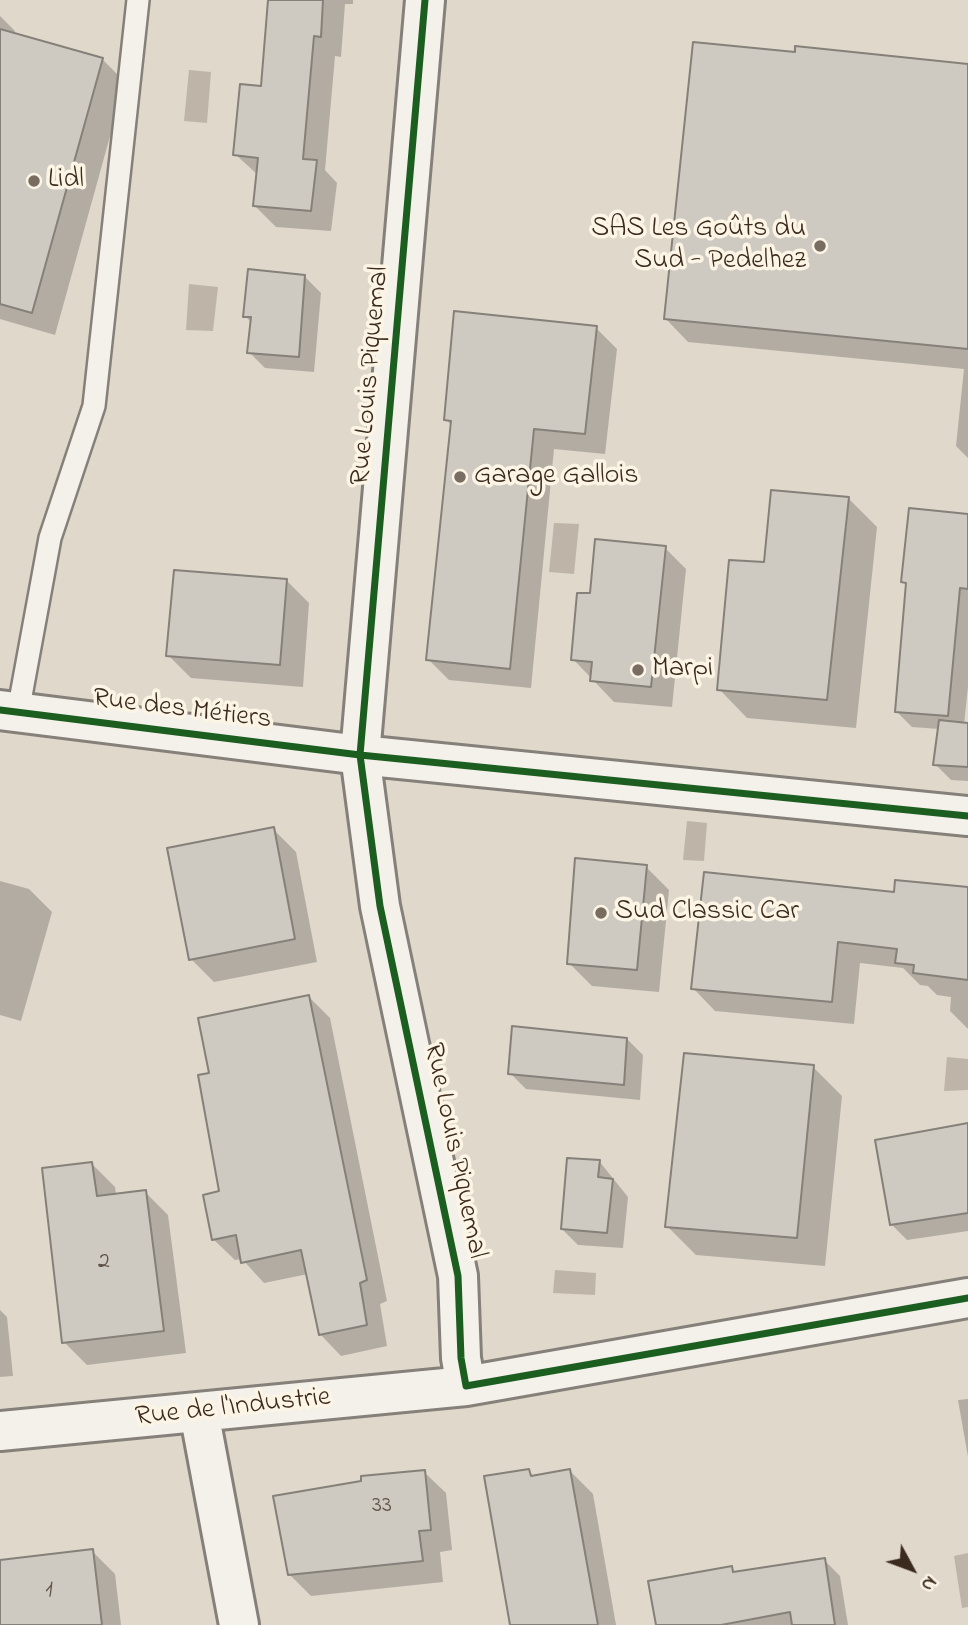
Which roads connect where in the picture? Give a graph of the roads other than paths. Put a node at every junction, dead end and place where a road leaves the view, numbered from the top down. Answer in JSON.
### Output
{"nodes":[{"id":1,"x":138,"y":0,"type":"edge"},
{"id":2,"x":425,"y":0,"type":"edge"},
{"id":3,"x":9,"y":711,"type":"edge"},
{"id":4,"x":360,"y":755,"type":"junction"},
{"id":5,"x":968,"y":816,"type":"edge"},
{"id":6,"x":968,"y":1298,"type":"edge"},
{"id":7,"x":466,"y":1386,"type":"junction"},
{"id":8,"x":199,"y":1412,"type":"junction"},
{"id":9,"x":0,"y":1431,"type":"edge"},
{"id":10,"x":239,"y":1625,"type":"edge"}],
"edges":[{"from":1,"to":3,"type":"lane"},
{"from":2,"to":4,"type":"street","name":"Rue Louis Piquemal"},
{"from":3,"to":4,"type":"street","name":"Rue des Métiers"},
{"from":4,"to":5,"type":"street"},
{"from":4,"to":7,"type":"street","name":"Rue Louis Piquemal"},
{"from":6,"to":7,"type":"street"},
{"from":7,"to":8,"type":"street","name":"Rue de l'Industrie"},
{"from":8,"to":9,"type":"street","name":"Rue de l'Industrie"},
{"from":8,"to":10,"type":"street"}]}
